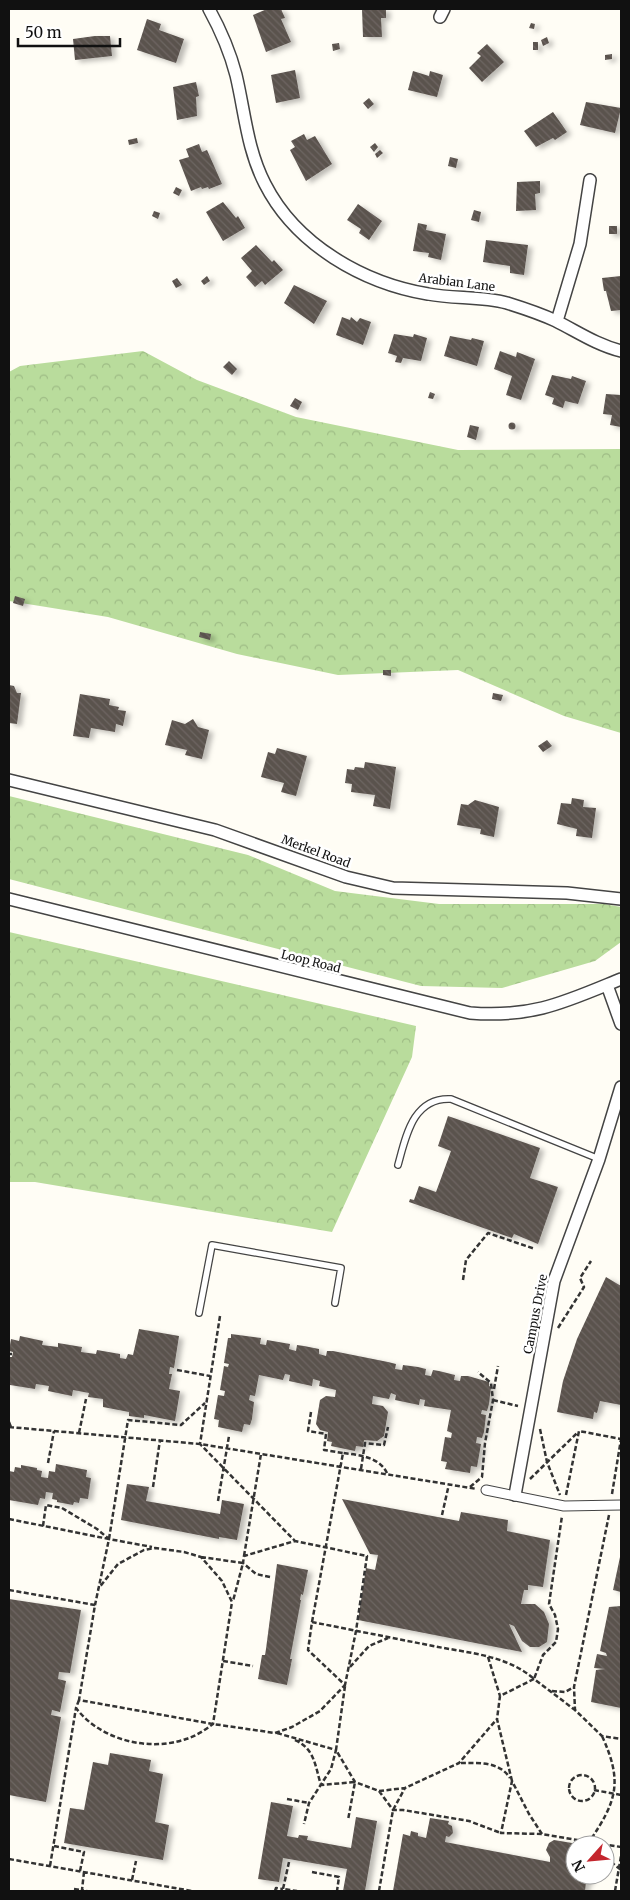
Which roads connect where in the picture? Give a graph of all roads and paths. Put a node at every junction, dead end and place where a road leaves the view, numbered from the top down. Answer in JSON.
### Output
{"nodes":[{"id":1,"x":209,"y":9,"type":"edge"},
{"id":2,"x":590,"y":180,"type":"dead end"},
{"id":3,"x":557,"y":321,"type":"junction"},
{"id":4,"x":621,"y":351,"type":"edge"},
{"id":5,"x":9,"y":780,"type":"edge"},
{"id":6,"x":9,"y":899,"type":"edge"},
{"id":7,"x":621,"y":899,"type":"edge"},
{"id":8,"x":621,"y":972,"type":"edge"},
{"id":9,"x":621,"y":979,"type":"edge"},
{"id":10,"x":607,"y":985,"type":"junction"},
{"id":11,"x":621,"y":1024,"type":"edge"},
{"id":12,"x":621,"y":1087,"type":"edge"},
{"id":13,"x":599,"y":1159,"type":"junction"},
{"id":14,"x":398,"y":1165,"type":"dead end"},
{"id":15,"x":535,"y":1249,"type":"dead end"},
{"id":16,"x":590,"y":1260,"type":"dead end"},
{"id":17,"x":463,"y":1280,"type":"dead end"},
{"id":18,"x":335,"y":1303,"type":"dead end"},
{"id":19,"x":199,"y":1314,"type":"dead end"},
{"id":20,"x":220,"y":1316,"type":"dead end"},
{"id":21,"x":557,"y":1331,"type":"dead end"},
{"id":22,"x":498,"y":1366,"type":"dead end"},
{"id":23,"x":177,"y":1370,"type":"dead end"},
{"id":24,"x":478,"y":1372,"type":"dead end"},
{"id":25,"x":210,"y":1376,"type":"junction"},
{"id":26,"x":494,"y":1390,"type":"junction"},
{"id":27,"x":86,"y":1399,"type":"dead end"},
{"id":28,"x":493,"y":1400,"type":"junction"},
{"id":29,"x":206,"y":1402,"type":"junction"},
{"id":30,"x":530,"y":1408,"type":"junction"},
{"id":31,"x":311,"y":1412,"type":"dead end"},
{"id":32,"x":540,"y":1420,"type":"dead end"},
{"id":33,"x":9,"y":1422,"type":"edge"},
{"id":34,"x":10,"y":1427,"type":"edge"},
{"id":35,"x":388,"y":1427,"type":"dead end"},
{"id":36,"x":54,"y":1431,"type":"junction"},
{"id":37,"x":579,"y":1431,"type":"junction"},
{"id":38,"x":79,"y":1433,"type":"junction"},
{"id":39,"x":229,"y":1436,"type":"dead end"},
{"id":40,"x":126,"y":1437,"type":"junction"},
{"id":41,"x":621,"y":1439,"type":"edge"},
{"id":42,"x":160,"y":1440,"type":"junction"},
{"id":43,"x":200,"y":1444,"type":"junction"},
{"id":44,"x":227,"y":1448,"type":"junction"},
{"id":45,"x":261,"y":1453,"type":"junction"},
{"id":46,"x":343,"y":1453,"type":"junction"},
{"id":47,"x":363,"y":1456,"type":"junction"},
{"id":48,"x":48,"y":1462,"type":"dead end"},
{"id":49,"x":547,"y":1462,"type":"junction"},
{"id":50,"x":341,"y":1466,"type":"junction"},
{"id":51,"x":224,"y":1468,"type":"junction"},
{"id":52,"x":361,"y":1469,"type":"junction"},
{"id":53,"x":387,"y":1473,"type":"junction"},
{"id":54,"x":449,"y":1484,"type":"junction"},
{"id":55,"x":153,"y":1487,"type":"dead end"},
{"id":56,"x":468,"y":1487,"type":"junction"},
{"id":57,"x":486,"y":1490,"type":"joint"},
{"id":58,"x":515,"y":1495,"type":"junction"},
{"id":59,"x":254,"y":1499,"type":"junction"},
{"id":60,"x":218,"y":1501,"type":"dead end"},
{"id":61,"x":610,"y":1505,"type":"junction"},
{"id":62,"x":621,"y":1505,"type":"edge"},
{"id":63,"x":564,"y":1506,"type":"junction"},
{"id":64,"x":442,"y":1515,"type":"dead end"},
{"id":65,"x":9,"y":1519,"type":"edge"},
{"id":66,"x":42,"y":1526,"type":"junction"},
{"id":67,"x":109,"y":1539,"type":"junction"},
{"id":68,"x":295,"y":1541,"type":"junction"},
{"id":69,"x":155,"y":1548,"type":"junction"},
{"id":70,"x":325,"y":1548,"type":"junction"},
{"id":71,"x":244,"y":1556,"type":"junction"},
{"id":72,"x":201,"y":1557,"type":"junction"},
{"id":73,"x":242,"y":1563,"type":"junction"},
{"id":74,"x":270,"y":1577,"type":"dead end"},
{"id":75,"x":98,"y":1589,"type":"junction"},
{"id":76,"x":9,"y":1590,"type":"edge"},
{"id":77,"x":232,"y":1602,"type":"junction"},
{"id":78,"x":95,"y":1605,"type":"junction"},
{"id":79,"x":312,"y":1622,"type":"junction"},
{"id":80,"x":356,"y":1631,"type":"junction"},
{"id":81,"x":390,"y":1637,"type":"junction"},
{"id":82,"x":488,"y":1658,"type":"junction"},
{"id":83,"x":223,"y":1661,"type":"junction"},
{"id":84,"x":253,"y":1666,"type":"dead end"},
{"id":85,"x":350,"y":1667,"type":"junction"},
{"id":86,"x":534,"y":1679,"type":"junction"},
{"id":87,"x":346,"y":1685,"type":"junction"},
{"id":88,"x":574,"y":1687,"type":"junction"},
{"id":89,"x":550,"y":1691,"type":"junction"},
{"id":90,"x":500,"y":1696,"type":"junction"},
{"id":91,"x":79,"y":1700,"type":"junction"},
{"id":92,"x":76,"y":1708,"type":"junction"},
{"id":93,"x":575,"y":1710,"type":"junction"},
{"id":94,"x":497,"y":1719,"type":"junction"},
{"id":95,"x":213,"y":1724,"type":"junction"},
{"id":96,"x":275,"y":1733,"type":"junction"},
{"id":97,"x":602,"y":1736,"type":"junction"},
{"id":98,"x":291,"y":1738,"type":"junction"},
{"id":99,"x":621,"y":1739,"type":"edge"},
{"id":100,"x":336,"y":1750,"type":"junction"},
{"id":101,"x":459,"y":1763,"type":"junction"},
{"id":102,"x":512,"y":1781,"type":"junction"},
{"id":103,"x":356,"y":1782,"type":"junction"},
{"id":104,"x":321,"y":1786,"type":"junction"},
{"id":105,"x":405,"y":1788,"type":"junction"},
{"id":106,"x":594,"y":1790,"type":"junction"},
{"id":107,"x":379,"y":1791,"type":"junction"},
{"id":108,"x":614,"y":1794,"type":"junction"},
{"id":109,"x":621,"y":1795,"type":"edge"},
{"id":110,"x":286,"y":1799,"type":"dead end"},
{"id":111,"x":309,"y":1803,"type":"junction"},
{"id":112,"x":393,"y":1810,"type":"junction"},
{"id":113,"x":348,"y":1820,"type":"dead end"},
{"id":114,"x":304,"y":1824,"type":"dead end"},
{"id":115,"x":501,"y":1833,"type":"junction"},
{"id":116,"x":542,"y":1834,"type":"junction"},
{"id":117,"x":594,"y":1835,"type":"edge"},
{"id":118,"x":565,"y":1838,"type":"edge"},
{"id":119,"x":54,"y":1846,"type":"junction"},
{"id":120,"x":621,"y":1856,"type":"edge"},
{"id":121,"x":9,"y":1859,"type":"edge"},
{"id":122,"x":136,"y":1861,"type":"dead end"},
{"id":123,"x":289,"y":1862,"type":"dead end"},
{"id":124,"x":50,"y":1866,"type":"junction"},
{"id":125,"x":620,"y":1870,"type":"edge"},
{"id":126,"x":82,"y":1871,"type":"junction"},
{"id":127,"x":312,"y":1872,"type":"dead end"},
{"id":128,"x":132,"y":1880,"type":"junction"},
{"id":129,"x":74,"y":1889,"type":"dead end"},
{"id":130,"x":284,"y":1889,"type":"junction"},
{"id":131,"x":82,"y":1890,"type":"edge"},
{"id":132,"x":87,"y":1891,"type":"edge"},
{"id":133,"x":192,"y":1891,"type":"edge"},
{"id":134,"x":275,"y":1891,"type":"edge"},
{"id":135,"x":297,"y":1891,"type":"edge"},
{"id":136,"x":337,"y":1891,"type":"edge"},
{"id":137,"x":379,"y":1891,"type":"edge"},
{"id":138,"x":615,"y":1891,"type":"edge"}],
"edges":[{"from":1,"to":3,"type":"street","name":"Arabian Lane"},
{"from":2,"to":3,"type":"street"},
{"from":3,"to":4,"type":"street","name":"Arabian Lane"},
{"from":5,"to":7,"type":"street","name":"Merkel Road"},
{"from":6,"to":10,"type":"street","name":"Loop Road"},
{"from":8,"to":10,"type":"street","name":"Loop Road"},
{"from":9,"to":10,"type":"street","name":"Loop Road"},
{"from":10,"to":11,"type":"street"},
{"from":12,"to":13,"type":"street","name":"Campus Drive"},
{"from":13,"to":14,"type":"lane"},
{"from":13,"to":30,"type":"street","name":"Campus Drive"},
{"from":15,"to":17,"type":"path"},
{"from":16,"to":21,"type":"path"},
{"from":18,"to":19,"type":"lane"},
{"from":20,"to":25,"type":"path"},
{"from":22,"to":26,"type":"path"},
{"from":23,"to":25,"type":"path"},
{"from":24,"to":26,"type":"path"},
{"from":25,"to":29,"type":"path"},
{"from":26,"to":28,"type":"path"},
{"from":27,"to":38,"type":"path"},
{"from":28,"to":30,"type":"path"},
{"from":28,"to":56,"type":"path"},
{"from":29,"to":40,"type":"path"},
{"from":29,"to":43,"type":"path"},
{"from":30,"to":58,"type":"street","name":"Campus Drive"},
{"from":31,"to":46,"type":"path"},
{"from":32,"to":49,"type":"path"},
{"from":33,"to":34,"type":"path"},
{"from":34,"to":36,"type":"path"},
{"from":35,"to":47,"type":"path"},
{"from":36,"to":38,"type":"path"},
{"from":36,"to":48,"type":"path"},
{"from":37,"to":41,"type":"path"},
{"from":37,"to":49,"type":"path"},
{"from":37,"to":63,"type":"path"},
{"from":38,"to":40,"type":"path"},
{"from":39,"to":44,"type":"path"},
{"from":40,"to":42,"type":"path"},
{"from":40,"to":67,"type":"path"},
{"from":41,"to":61,"type":"path"},
{"from":42,"to":43,"type":"path"},
{"from":42,"to":55,"type":"path"},
{"from":43,"to":44,"type":"path"},
{"from":43,"to":51,"type":"path"},
{"from":44,"to":45,"type":"path"},
{"from":44,"to":51,"type":"path"},
{"from":45,"to":50,"type":"path"},
{"from":45,"to":59,"type":"path"},
{"from":46,"to":47,"type":"path"},
{"from":46,"to":50,"type":"path"},
{"from":47,"to":52,"type":"path"},
{"from":47,"to":53,"type":"path"},
{"from":49,"to":58,"type":"path"},
{"from":49,"to":63,"type":"path"},
{"from":50,"to":52,"type":"path"},
{"from":50,"to":70,"type":"path"},
{"from":51,"to":59,"type":"path"},
{"from":51,"to":60,"type":"path"},
{"from":52,"to":53,"type":"path"},
{"from":53,"to":54,"type":"path"},
{"from":54,"to":56,"type":"path"},
{"from":54,"to":64,"type":"path"},
{"from":56,"to":57,"type":"path"},
{"from":57,"to":58,"type":"street"},
{"from":58,"to":63,"type":"street"},
{"from":59,"to":68,"type":"path"},
{"from":59,"to":71,"type":"path"},
{"from":61,"to":62,"type":"street"},
{"from":61,"to":63,"type":"street"},
{"from":61,"to":88,"type":"path"},
{"from":63,"to":86,"type":"path"},
{"from":65,"to":66,"type":"path"},
{"from":66,"to":67,"type":"path"},
{"from":66,"to":67,"type":"path"},
{"from":67,"to":69,"type":"path"},
{"from":67,"to":75,"type":"path"},
{"from":68,"to":70,"type":"path"},
{"from":68,"to":71,"type":"path"},
{"from":69,"to":72,"type":"path"},
{"from":69,"to":75,"type":"path"},
{"from":70,"to":79,"type":"path"},
{"from":70,"to":80,"type":"path"},
{"from":71,"to":73,"type":"path"},
{"from":72,"to":73,"type":"path"},
{"from":72,"to":77,"type":"path"},
{"from":73,"to":74,"type":"path"},
{"from":73,"to":77,"type":"path"},
{"from":75,"to":78,"type":"path"},
{"from":76,"to":78,"type":"path"},
{"from":77,"to":83,"type":"path"},
{"from":78,"to":91,"type":"path"},
{"from":79,"to":80,"type":"path"},
{"from":79,"to":87,"type":"path"},
{"from":80,"to":81,"type":"path"},
{"from":80,"to":85,"type":"path"},
{"from":81,"to":82,"type":"path"},
{"from":81,"to":85,"type":"path"},
{"from":82,"to":86,"type":"path"},
{"from":82,"to":90,"type":"path"},
{"from":83,"to":84,"type":"path"},
{"from":83,"to":95,"type":"path"},
{"from":85,"to":87,"type":"path"},
{"from":86,"to":89,"type":"path"},
{"from":86,"to":90,"type":"path"},
{"from":87,"to":96,"type":"path"},
{"from":87,"to":100,"type":"path"},
{"from":88,"to":89,"type":"path"},
{"from":88,"to":93,"type":"path"},
{"from":89,"to":93,"type":"path"},
{"from":90,"to":94,"type":"path"},
{"from":91,"to":92,"type":"path"},
{"from":91,"to":95,"type":"path"},
{"from":92,"to":95,"type":"path"},
{"from":92,"to":119,"type":"path"},
{"from":93,"to":97,"type":"path"},
{"from":94,"to":101,"type":"path"},
{"from":94,"to":102,"type":"path"},
{"from":95,"to":96,"type":"path"},
{"from":96,"to":98,"type":"path"},
{"from":97,"to":99,"type":"path"},
{"from":97,"to":108,"type":"path"},
{"from":98,"to":100,"type":"path"},
{"from":98,"to":104,"type":"path"},
{"from":100,"to":103,"type":"path"},
{"from":100,"to":104,"type":"path"},
{"from":101,"to":102,"type":"path"},
{"from":101,"to":105,"type":"path"},
{"from":102,"to":115,"type":"path"},
{"from":102,"to":116,"type":"path"},
{"from":103,"to":104,"type":"path"},
{"from":103,"to":107,"type":"path"},
{"from":103,"to":113,"type":"path"},
{"from":104,"to":111,"type":"path"},
{"from":105,"to":107,"type":"path"},
{"from":105,"to":112,"type":"path"},
{"from":106,"to":106,"type":"path"},
{"from":106,"to":108,"type":"path"},
{"from":107,"to":112,"type":"path"},
{"from":108,"to":109,"type":"path"},
{"from":108,"to":117,"type":"path"},
{"from":110,"to":111,"type":"path"},
{"from":111,"to":114,"type":"path"},
{"from":112,"to":115,"type":"path"},
{"from":112,"to":137,"type":"path"},
{"from":115,"to":116,"type":"path"},
{"from":116,"to":118,"type":"path"},
{"from":119,"to":124,"type":"path"},
{"from":119,"to":126,"type":"path"},
{"from":120,"to":125,"type":"path"},
{"from":121,"to":124,"type":"path"},
{"from":122,"to":128,"type":"path"},
{"from":123,"to":130,"type":"path"},
{"from":124,"to":126,"type":"path"},
{"from":125,"to":138,"type":"path"},
{"from":126,"to":128,"type":"path"},
{"from":126,"to":131,"type":"path"},
{"from":127,"to":136,"type":"path"},
{"from":128,"to":133,"type":"path"},
{"from":129,"to":131,"type":"path"},
{"from":130,"to":134,"type":"path"},
{"from":130,"to":135,"type":"path"},
{"from":131,"to":132,"type":"path"}]}
